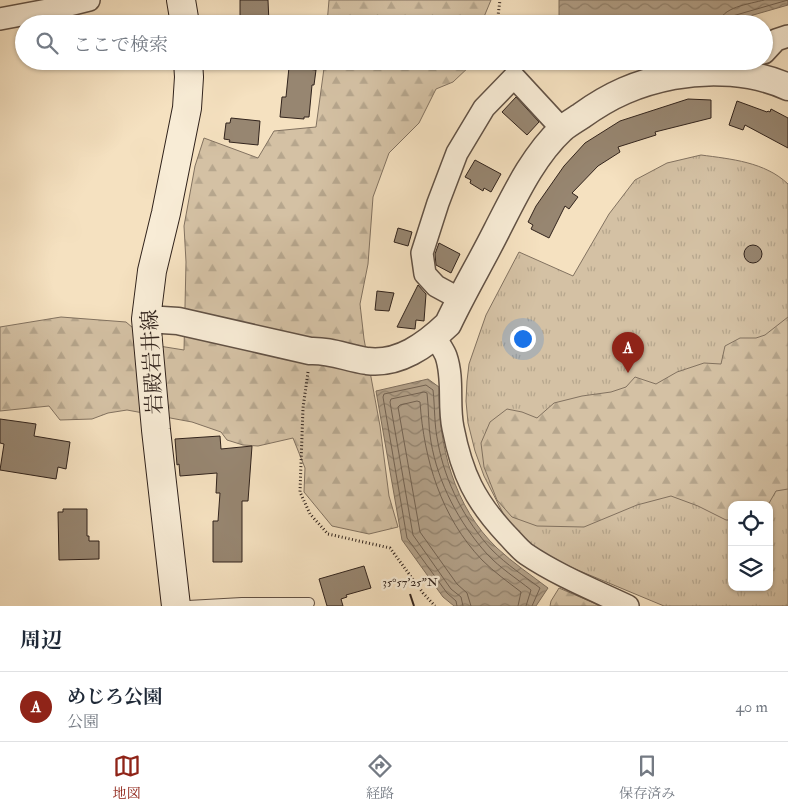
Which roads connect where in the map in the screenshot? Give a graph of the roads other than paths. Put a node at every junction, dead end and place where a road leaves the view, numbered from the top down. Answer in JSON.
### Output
{"nodes":[{"id":1,"x":89,"y":0,"type":"edge"},
{"id":2,"x":181,"y":0,"type":"edge"},
{"id":3,"x":22,"y":15,"type":"edge"},
{"id":4,"x":184,"y":15,"type":"edge"},
{"id":5,"x":15,"y":16,"type":"edge"},
{"id":6,"x":0,"y":19,"type":"edge"},
{"id":7,"x":788,"y":36,"type":"edge"},
{"id":8,"x":773,"y":43,"type":"edge"},
{"id":9,"x":189,"y":70,"type":"edge"},
{"id":10,"x":745,"y":70,"type":"edge"},
{"id":11,"x":760,"y":70,"type":"edge"},
{"id":12,"x":788,"y":87,"type":"edge"},
{"id":13,"x":562,"y":129,"type":"junction"},
{"id":14,"x":460,"y":298,"type":"junction"},
{"id":15,"x":146,"y":319,"type":"junction"},
{"id":16,"x":435,"y":336,"type":"junction"},
{"id":17,"x":309,"y":603,"type":"dead end"},
{"id":18,"x":176,"y":606,"type":"edge"},
{"id":19,"x":188,"y":606,"type":"edge"},
{"id":20,"x":628,"y":606,"type":"edge"}],
"edges":[{"from":1,"to":3,"type":"street"},
{"from":2,"to":4,"type":"main road"},
{"from":5,"to":6,"type":"street"},
{"from":7,"to":8,"type":"street"},
{"from":9,"to":15,"type":"main road","name":"岩殿岩井線"},
{"from":10,"to":13,"type":"street"},
{"from":11,"to":12,"type":"street"},
{"from":13,"to":14,"type":"street"},
{"from":13,"to":14,"type":"street"},
{"from":14,"to":16,"type":"street"},
{"from":15,"to":16,"type":"street"},
{"from":15,"to":18,"type":"main road","name":"岩殿岩井線"},
{"from":16,"to":20,"type":"street"},
{"from":17,"to":19,"type":"lane"}]}
